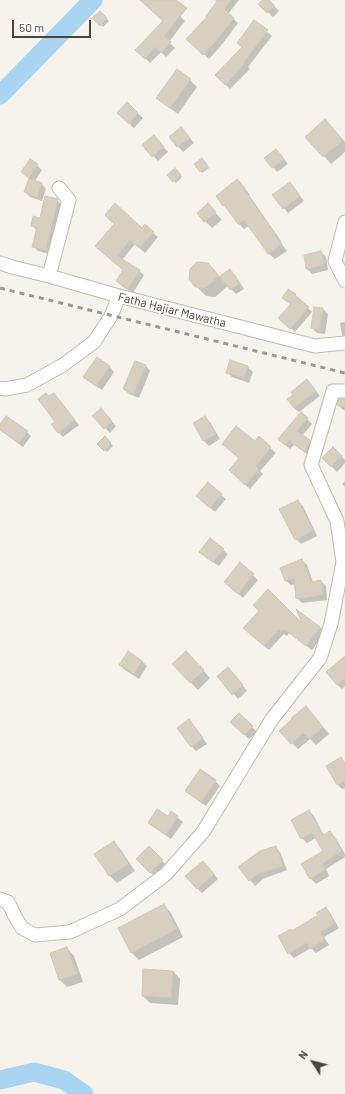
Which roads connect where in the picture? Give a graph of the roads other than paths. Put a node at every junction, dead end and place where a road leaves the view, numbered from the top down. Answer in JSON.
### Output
{"nodes":[{"id":1,"x":59,"y":188,"type":"dead end"},
{"id":2,"x":345,"y":222,"type":"edge"},
{"id":3,"x":0,"y":263,"type":"edge"},
{"id":4,"x":50,"y":276,"type":"junction"},
{"id":5,"x":345,"y":281,"type":"edge"},
{"id":6,"x":119,"y":296,"type":"junction"},
{"id":7,"x":345,"y":343,"type":"edge"},
{"id":8,"x":0,"y":388,"type":"edge"},
{"id":9,"x":345,"y":391,"type":"edge"},
{"id":10,"x":0,"y":899,"type":"edge"}],
"edges":[{"from":1,"to":4,"type":"street"},
{"from":2,"to":5,"type":"street"},
{"from":3,"to":4,"type":"street","name":"Fatha Hajiar Mawatha"},
{"from":4,"to":6,"type":"street","name":"Fatha Hajiar Mawatha"},
{"from":6,"to":7,"type":"street","name":"Fatha Hajiar Mawatha"},
{"from":6,"to":8,"type":"street"},
{"from":9,"to":10,"type":"street"}]}
